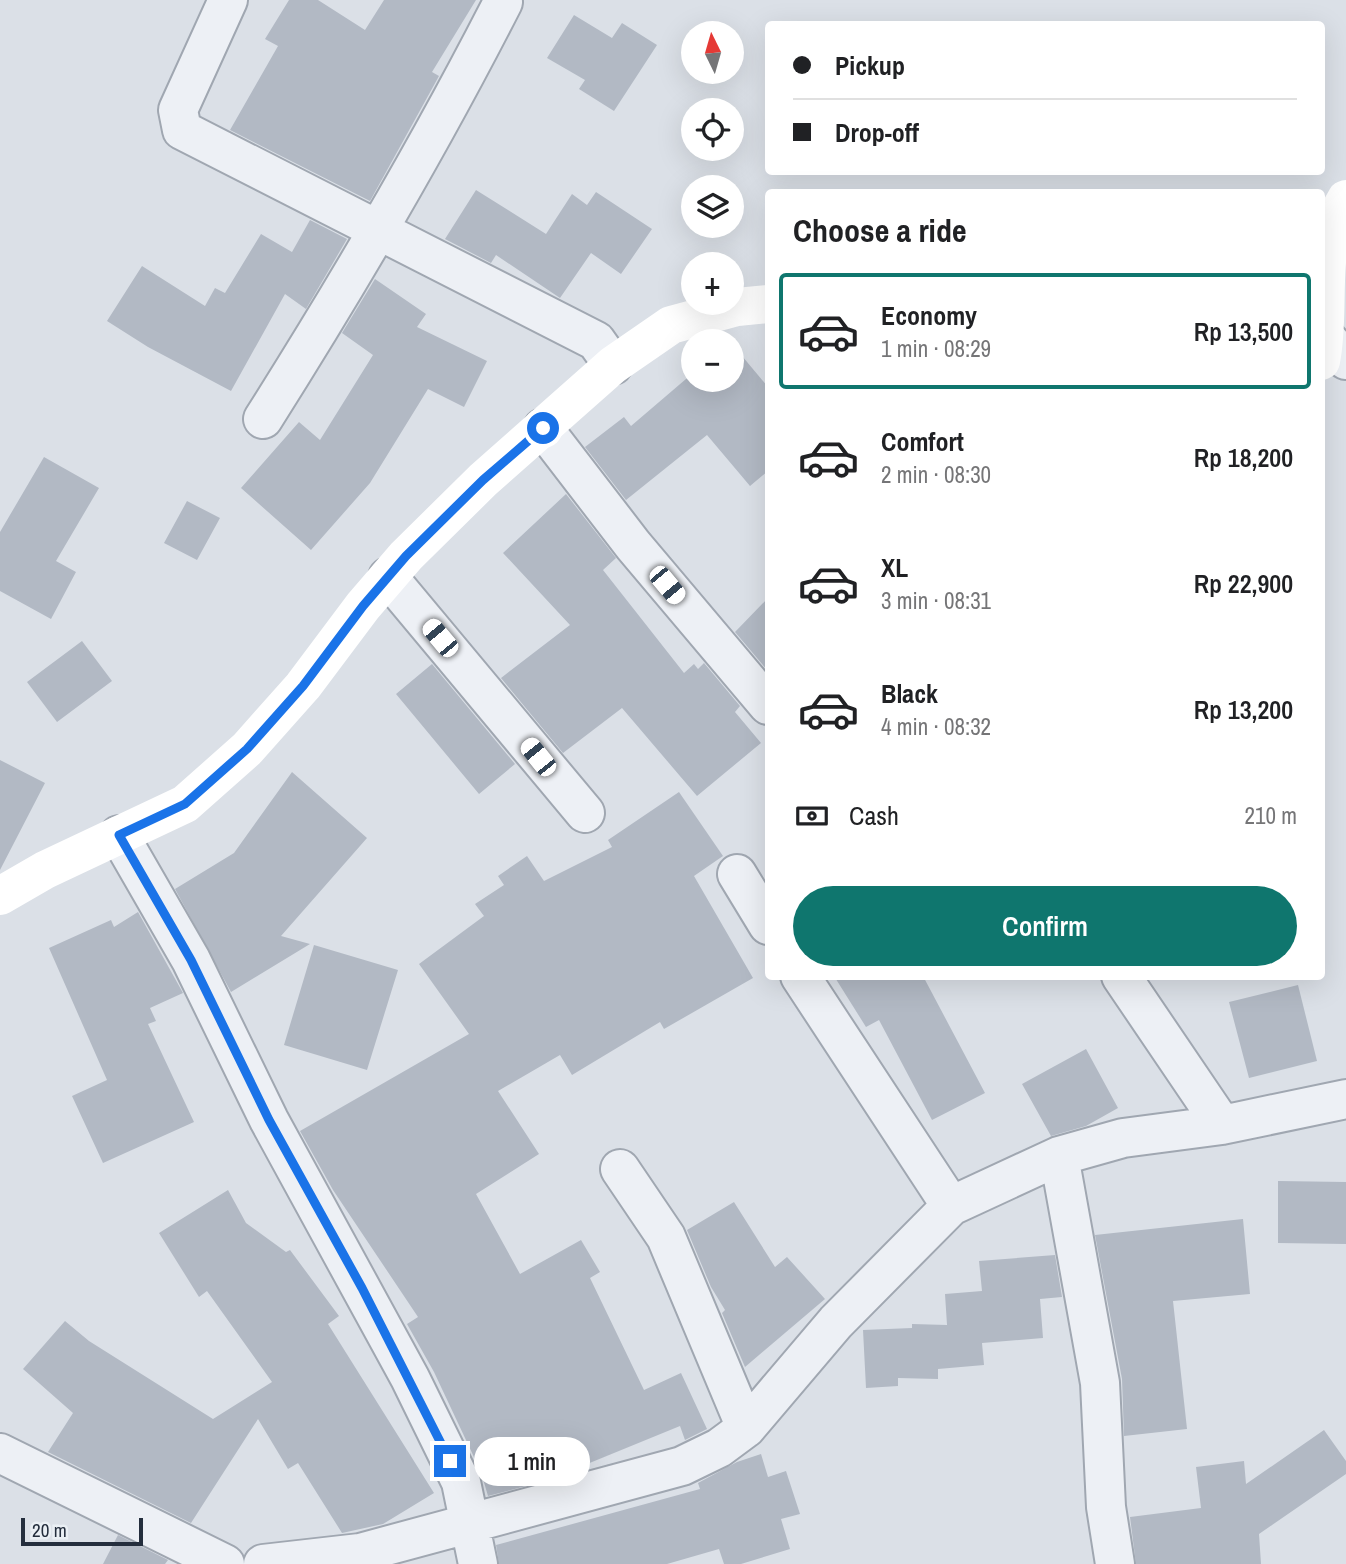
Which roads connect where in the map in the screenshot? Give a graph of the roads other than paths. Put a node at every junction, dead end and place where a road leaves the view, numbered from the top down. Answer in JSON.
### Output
{"nodes":[{"id":1,"x":228,"y":0,"type":"edge"},
{"id":2,"x":503,"y":2,"type":"dead end"},
{"id":3,"x":1346,"y":199,"type":"edge"},
{"id":4,"x":379,"y":229,"type":"junction"},
{"id":5,"x":765,"y":304,"type":"edge"},
{"id":6,"x":1331,"y":353,"type":"edge"},
{"id":7,"x":613,"y":365,"type":"junction"},
{"id":8,"x":263,"y":419,"type":"dead end"},
{"id":9,"x":543,"y":428,"type":"junction"},
{"id":10,"x":388,"y":577,"type":"junction"},
{"id":11,"x":765,"y":701,"type":"edge"},
{"id":12,"x":584,"y":813,"type":"dead end"},
{"id":13,"x":119,"y":835,"type":"junction"},
{"id":14,"x":737,"y":874,"type":"dead end"},
{"id":15,"x":0,"y":896,"type":"edge"},
{"id":16,"x":765,"y":920,"type":"edge"},
{"id":17,"x":803,"y":980,"type":"edge"},
{"id":18,"x":1124,"y":980,"type":"edge"},
{"id":19,"x":1346,"y":1099,"type":"edge"},
{"id":20,"x":1222,"y":1125,"type":"junction"},
{"id":21,"x":1059,"y":1156,"type":"junction"},
{"id":22,"x":620,"y":1169,"type":"dead end"},
{"id":23,"x":951,"y":1206,"type":"junction"},
{"id":24,"x":746,"y":1428,"type":"junction"},
{"id":25,"x":0,"y":1453,"type":"edge"},
{"id":26,"x":469,"y":1525,"type":"junction"},
{"id":27,"x":225,"y":1564,"type":"edge"},
{"id":28,"x":263,"y":1564,"type":"edge"},
{"id":29,"x":478,"y":1564,"type":"edge"},
{"id":30,"x":1115,"y":1564,"type":"edge"}],
"edges":[{"from":1,"to":4,"type":"street"},
{"from":2,"to":4,"type":"street"},
{"from":3,"to":6,"type":"street"},
{"from":4,"to":7,"type":"street"},
{"from":4,"to":8,"type":"street"},
{"from":5,"to":7,"type":"street"},
{"from":7,"to":9,"type":"street"},
{"from":9,"to":10,"type":"street"},
{"from":9,"to":11,"type":"street"},
{"from":10,"to":12,"type":"street"},
{"from":10,"to":13,"type":"street"},
{"from":13,"to":15,"type":"street"},
{"from":13,"to":26,"type":"street"},
{"from":14,"to":16,"type":"street"},
{"from":17,"to":23,"type":"street"},
{"from":18,"to":20,"type":"street"},
{"from":19,"to":20,"type":"street"},
{"from":20,"to":21,"type":"street"},
{"from":21,"to":23,"type":"street"},
{"from":21,"to":30,"type":"street"},
{"from":22,"to":24,"type":"street"},
{"from":23,"to":24,"type":"street"},
{"from":24,"to":26,"type":"street"},
{"from":25,"to":27,"type":"street"},
{"from":26,"to":28,"type":"street"},
{"from":26,"to":29,"type":"street"}]}
